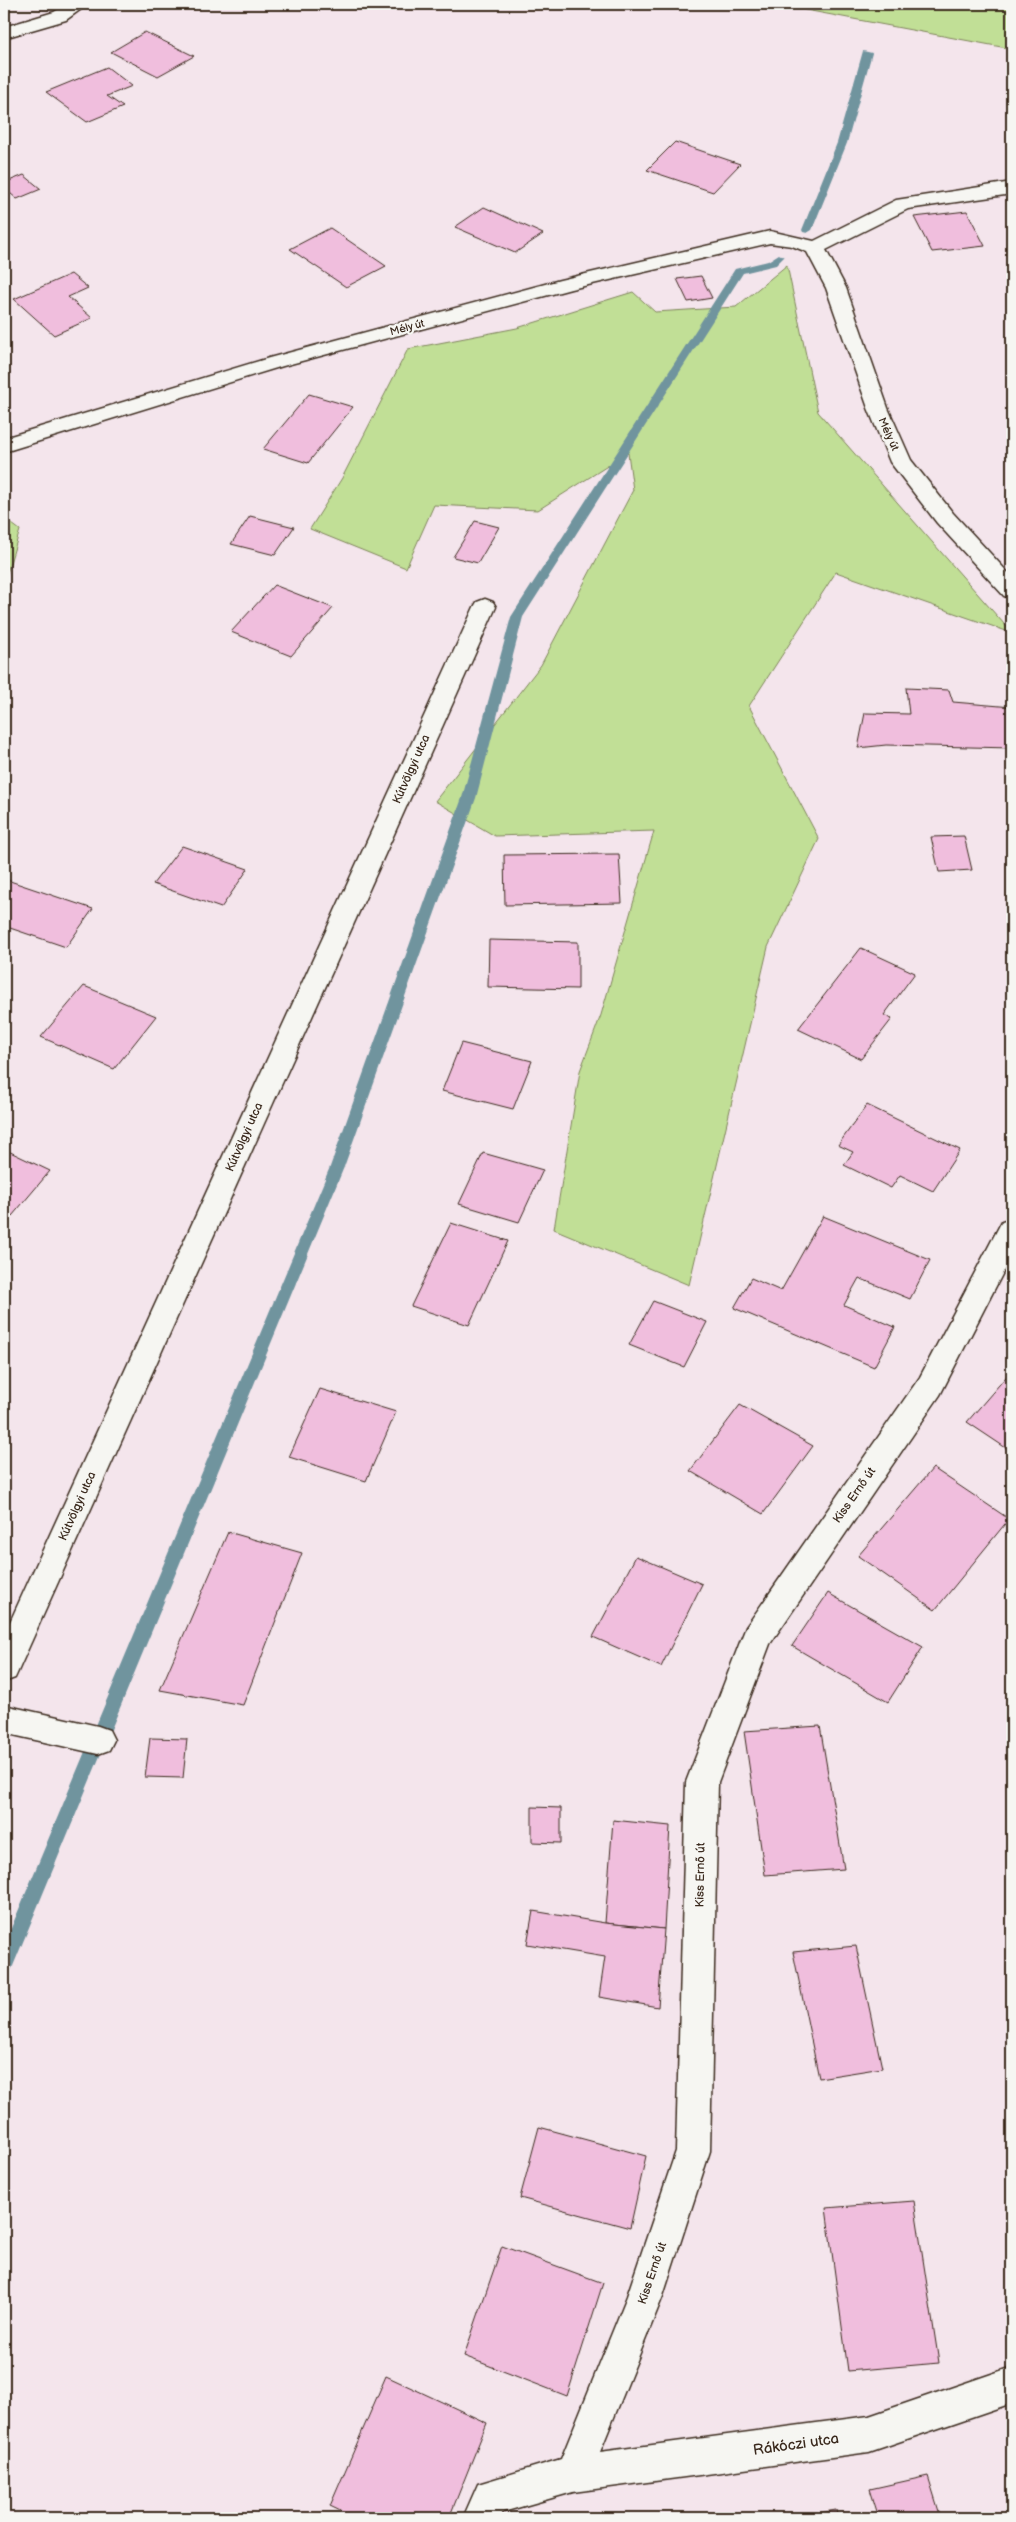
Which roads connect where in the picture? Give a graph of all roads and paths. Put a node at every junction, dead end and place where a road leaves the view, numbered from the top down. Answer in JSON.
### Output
{"nodes":[{"id":1,"x":79,"y":4,"type":"edge"},
{"id":2,"x":4,"y":33,"type":"edge"},
{"id":3,"x":1012,"y":188,"type":"edge"},
{"id":4,"x":815,"y":248,"type":"junction"},
{"id":5,"x":4,"y":445,"type":"edge"},
{"id":6,"x":1012,"y":591,"type":"edge"},
{"id":7,"x":484,"y":607,"type":"dead end"},
{"id":8,"x":1012,"y":1230,"type":"edge"},
{"id":9,"x":4,"y":1668,"type":"edge"},
{"id":10,"x":4,"y":1719,"type":"edge"},
{"id":11,"x":98,"y":1740,"type":"dead end"},
{"id":12,"x":1012,"y":2384,"type":"edge"},
{"id":13,"x":573,"y":2474,"type":"junction"},
{"id":14,"x":481,"y":2518,"type":"edge"}],
"edges":[{"from":1,"to":2,"type":"street"},
{"from":3,"to":4,"type":"street"},
{"from":4,"to":5,"type":"street","name":"Mély út"},
{"from":4,"to":6,"type":"street","name":"Mély út"},
{"from":7,"to":9,"type":"street","name":"Kútvölgyi utca"},
{"from":8,"to":13,"type":"street","name":"Kiss Ernő út"},
{"from":10,"to":11,"type":"street"},
{"from":12,"to":13,"type":"street","name":"Rákóczi utca"},
{"from":13,"to":14,"type":"street"}]}
